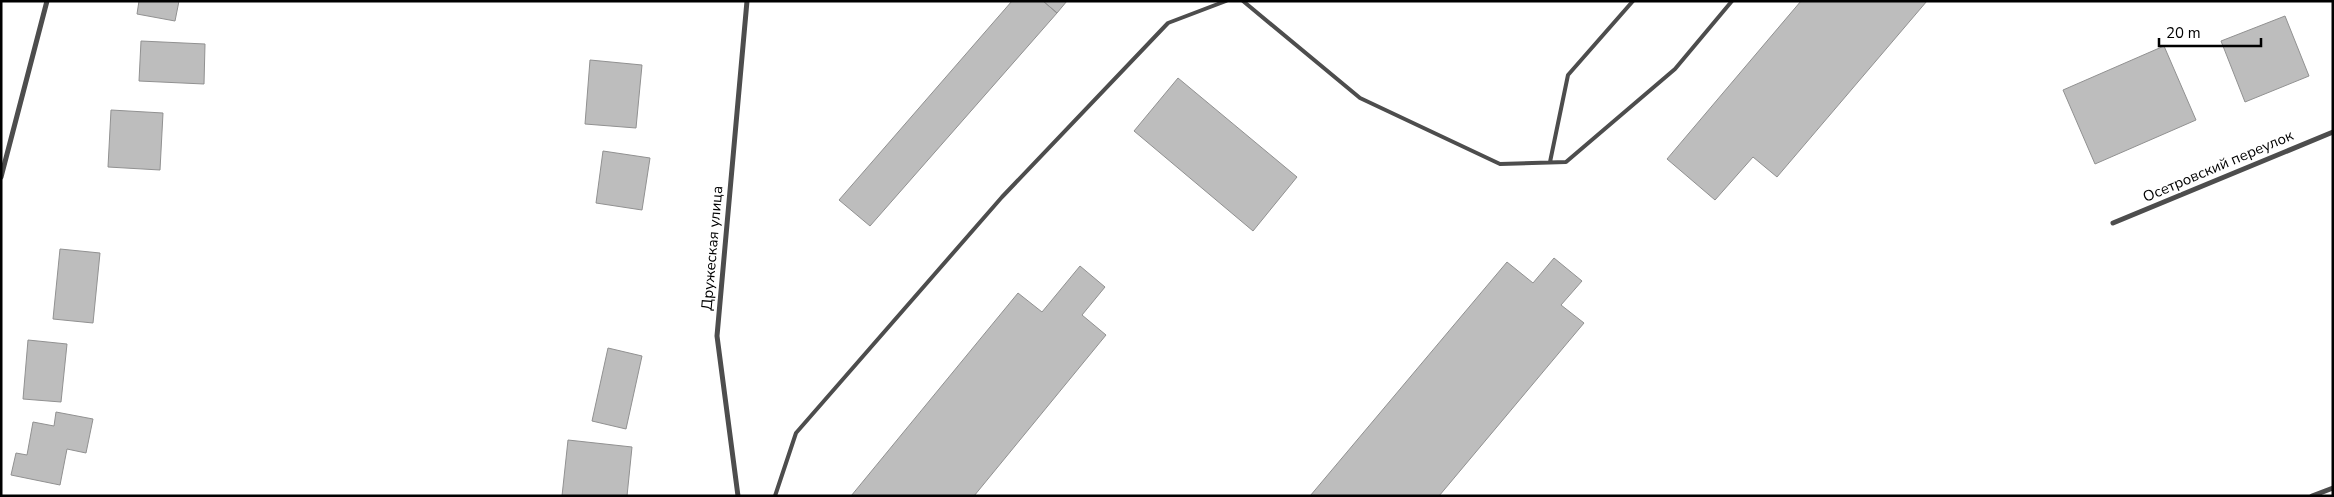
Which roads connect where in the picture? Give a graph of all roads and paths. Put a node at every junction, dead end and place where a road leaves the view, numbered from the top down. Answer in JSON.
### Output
{"nodes":[{"id":1,"x":47,"y":1,"type":"edge"},
{"id":2,"x":747,"y":1,"type":"edge"},
{"id":3,"x":1226,"y":1,"type":"edge"},
{"id":4,"x":1244,"y":1,"type":"edge"},
{"id":5,"x":1633,"y":1,"type":"edge"},
{"id":6,"x":1732,"y":1,"type":"edge"},
{"id":7,"x":2333,"y":132,"type":"edge"},
{"id":8,"x":1550,"y":162,"type":"junction"},
{"id":9,"x":1,"y":177,"type":"edge"},
{"id":10,"x":2113,"y":223,"type":"dead end"},
{"id":11,"x":2333,"y":488,"type":"edge"},
{"id":12,"x":738,"y":496,"type":"edge"},
{"id":13,"x":775,"y":496,"type":"edge"},
{"id":14,"x":2312,"y":496,"type":"edge"}],
"edges":[{"from":1,"to":9,"type":"street"},
{"from":2,"to":12,"type":"street","name":"Дружеская улица"},
{"from":3,"to":13,"type":"lane"},
{"from":4,"to":8,"type":"lane"},
{"from":5,"to":8,"type":"lane"},
{"from":6,"to":8,"type":"lane"},
{"from":7,"to":10,"type":"street","name":"Осетровский переулок"},
{"from":11,"to":14,"type":"street"}]}
